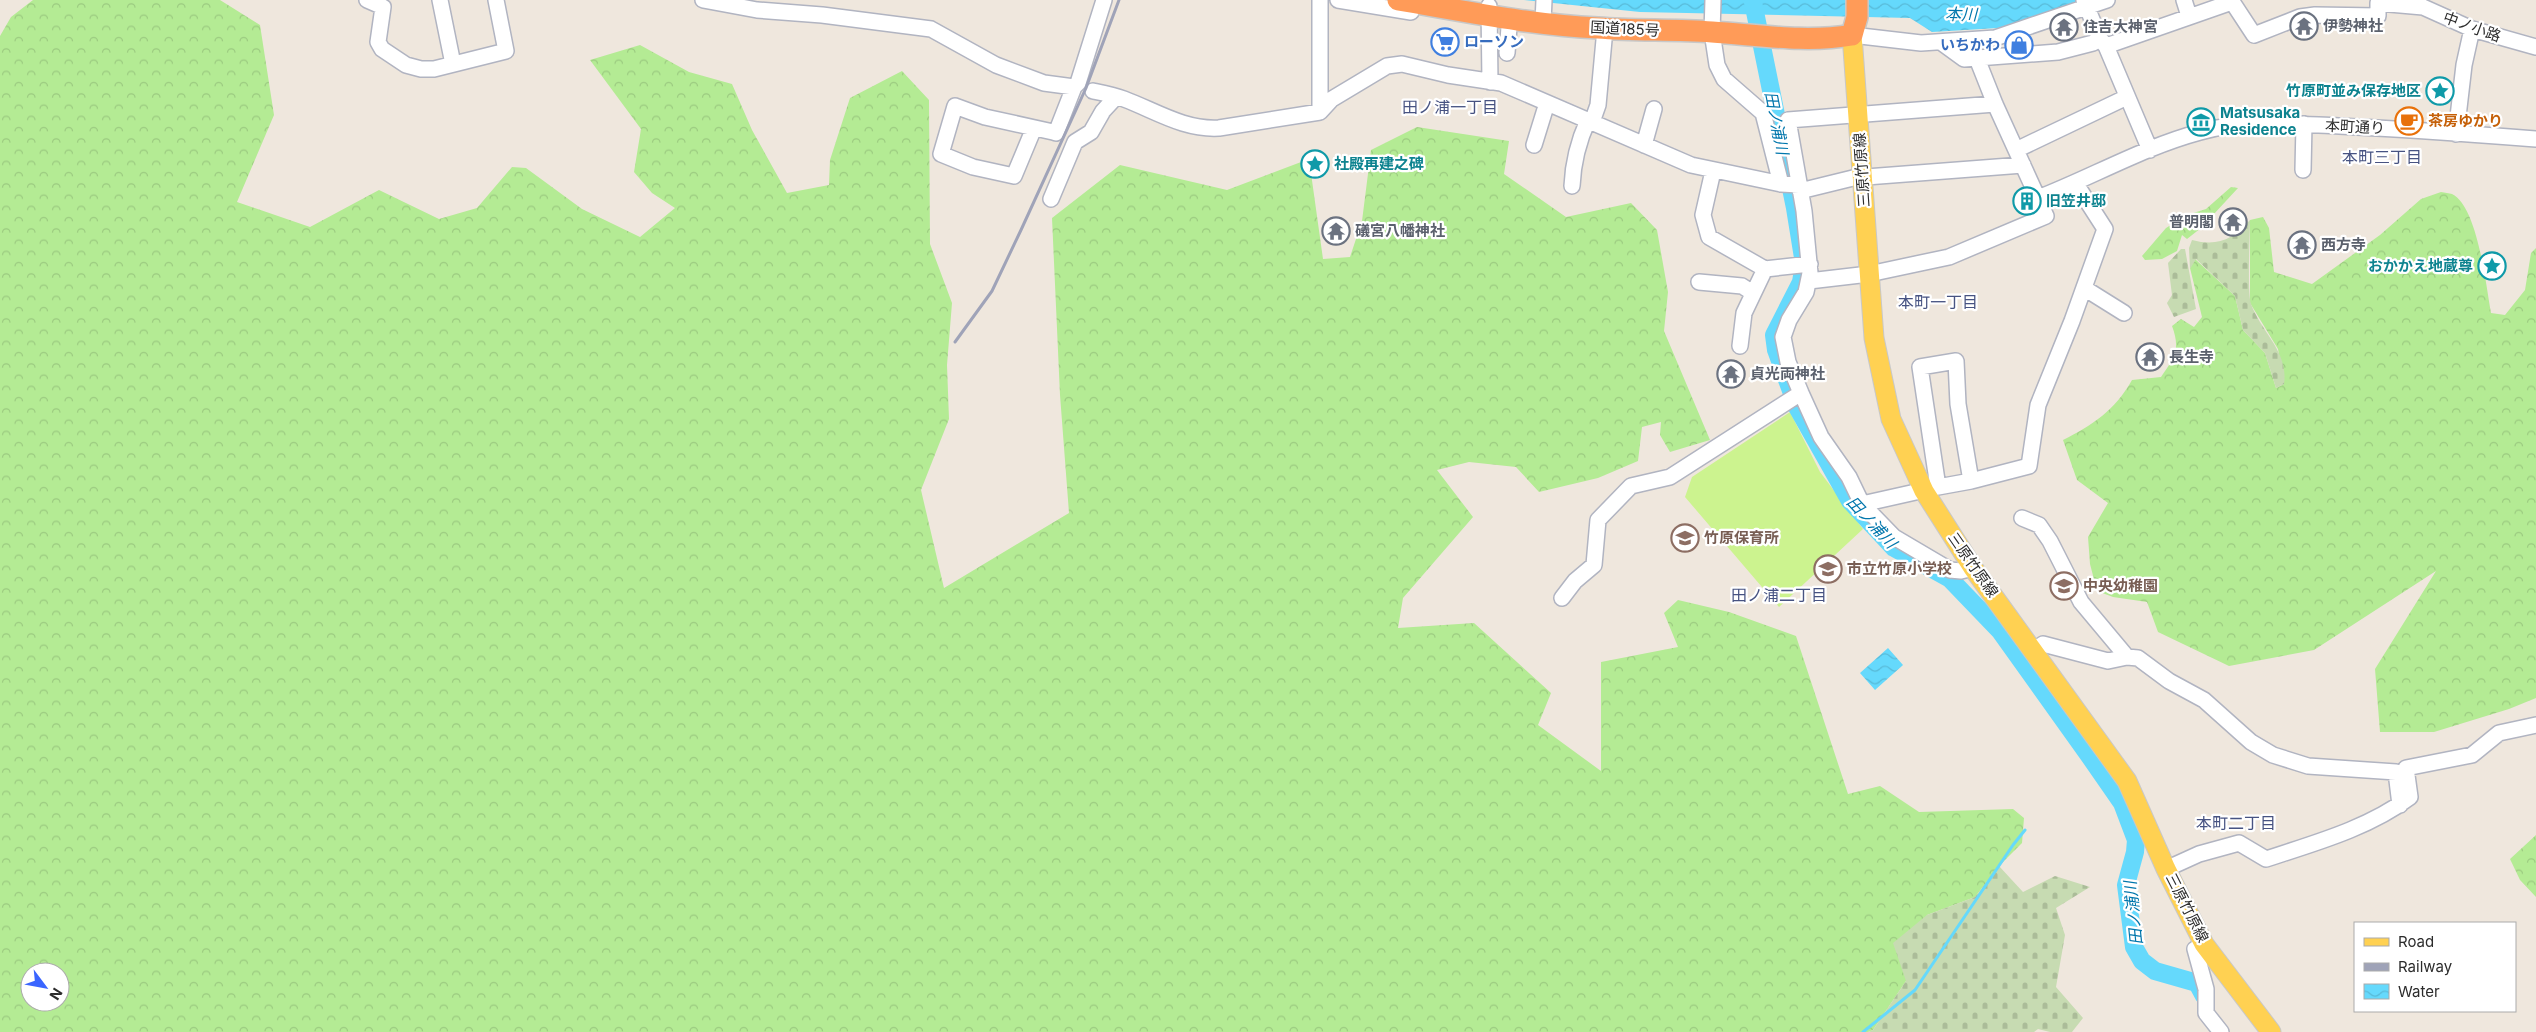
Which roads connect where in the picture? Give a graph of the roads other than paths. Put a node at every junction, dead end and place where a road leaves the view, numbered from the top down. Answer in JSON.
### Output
{"nodes":[{"id":1,"x":368,"y":0,"type":"edge"},
{"id":2,"x":440,"y":0,"type":"edge"},
{"id":3,"x":496,"y":0,"type":"edge"},
{"id":4,"x":703,"y":0,"type":"edge"},
{"id":5,"x":1104,"y":0,"type":"edge"},
{"id":6,"x":1320,"y":0,"type":"edge"},
{"id":7,"x":1338,"y":0,"type":"edge"},
{"id":8,"x":1398,"y":0,"type":"edge"},
{"id":9,"x":1448,"y":0,"type":"edge"},
{"id":10,"x":2107,"y":0,"type":"edge"},
{"id":11,"x":2184,"y":0,"type":"edge"},
{"id":12,"x":2231,"y":1,"type":"edge"},
{"id":13,"x":2085,"y":3,"type":"edge"},
{"id":14,"x":2351,"y":7,"type":"edge"},
{"id":15,"x":1541,"y":13,"type":"edge"},
{"id":16,"x":1852,"y":14,"type":"edge"},
{"id":17,"x":1489,"y":15,"type":"junction"},
{"id":18,"x":1712,"y":16,"type":"edge"},
{"id":19,"x":2189,"y":16,"type":"junction"},
{"id":20,"x":1509,"y":26,"type":"junction"},
{"id":21,"x":1604,"y":29,"type":"junction"},
{"id":22,"x":2472,"y":29,"type":"junction"},
{"id":23,"x":1970,"y":41,"type":"junction"},
{"id":24,"x":2103,"y":42,"type":"junction"},
{"id":25,"x":1942,"y":44,"type":"junction"},
{"id":26,"x":2536,"y":47,"type":"edge"},
{"id":27,"x":1507,"y":53,"type":"dead end"},
{"id":28,"x":1977,"y":57,"type":"junction"},
{"id":29,"x":453,"y":64,"type":"junction"},
{"id":30,"x":1490,"y":82,"type":"junction"},
{"id":31,"x":1074,"y":87,"type":"junction"},
{"id":32,"x":1094,"y":91,"type":"dead end"},
{"id":33,"x":1116,"y":96,"type":"junction"},
{"id":34,"x":2127,"y":97,"type":"junction"},
{"id":35,"x":1547,"y":103,"type":"junction"},
{"id":36,"x":1995,"y":104,"type":"junction"},
{"id":37,"x":1654,"y":109,"type":"dead end"},
{"id":38,"x":1320,"y":112,"type":"junction"},
{"id":39,"x":1858,"y":115,"type":"junction"},
{"id":40,"x":1590,"y":121,"type":"junction"},
{"id":41,"x":2304,"y":124,"type":"junction"},
{"id":42,"x":1034,"y":128,"type":"junction"},
{"id":43,"x":2456,"y":134,"type":"junction"},
{"id":44,"x":2536,"y":139,"type":"edge"},
{"id":45,"x":1534,"y":144,"type":"dead end"},
{"id":46,"x":1644,"y":145,"type":"junction"},
{"id":47,"x":2016,"y":150,"type":"junction"},
{"id":48,"x":2150,"y":150,"type":"junction"},
{"id":49,"x":2023,"y":165,"type":"junction"},
{"id":50,"x":2304,"y":170,"type":"dead end"},
{"id":51,"x":1713,"y":171,"type":"junction"},
{"id":52,"x":1863,"y":178,"type":"junction"},
{"id":53,"x":2076,"y":184,"type":"junction"},
{"id":54,"x":1572,"y":186,"type":"dead end"},
{"id":55,"x":1792,"y":186,"type":"junction"},
{"id":56,"x":2038,"y":198,"type":"junction"},
{"id":57,"x":1051,"y":200,"type":"dead end"},
{"id":58,"x":1810,"y":264,"type":"junction"},
{"id":59,"x":1765,"y":269,"type":"junction"},
{"id":60,"x":1869,"y":274,"type":"junction"},
{"id":61,"x":1809,"y":281,"type":"junction"},
{"id":62,"x":1699,"y":282,"type":"dead end"},
{"id":63,"x":2084,"y":288,"type":"junction"},
{"id":64,"x":1753,"y":293,"type":"junction"},
{"id":65,"x":2124,"y":313,"type":"dead end"},
{"id":66,"x":1740,"y":346,"type":"dead end"},
{"id":67,"x":1796,"y":396,"type":"junction"},
{"id":68,"x":1971,"y":481,"type":"junction"},
{"id":69,"x":1931,"y":489,"type":"junction"},
{"id":70,"x":1862,"y":504,"type":"junction"},
{"id":71,"x":2022,"y":518,"type":"dead end"},
{"id":72,"x":1973,"y":568,"type":"junction"},
{"id":73,"x":1562,"y":598,"type":"dead end"},
{"id":74,"x":2034,"y":651,"type":"junction"},
{"id":75,"x":2127,"y":657,"type":"junction"},
{"id":76,"x":2536,"y":725,"type":"edge"},
{"id":77,"x":2400,"y":804,"type":"junction"},
{"id":78,"x":2166,"y":869,"type":"junction"},
{"id":79,"x":2204,"y":944,"type":"junction"},
{"id":80,"x":2222,"y":1032,"type":"edge"},
{"id":81,"x":2271,"y":1032,"type":"edge"}],
"edges":[{"from":1,"to":29,"type":"street"},
{"from":2,"to":29,"type":"street"},
{"from":3,"to":29,"type":"street"},
{"from":4,"to":31,"type":"street"},
{"from":5,"to":31,"type":"street"},
{"from":6,"to":38,"type":"street"},
{"from":7,"to":17,"type":"street"},
{"from":8,"to":17,"type":"highway","name":"国道185号"},
{"from":9,"to":17,"type":"highway","name":"国道185号"},
{"from":10,"to":13,"type":"street"},
{"from":11,"to":19,"type":"street"},
{"from":12,"to":14,"type":"street","name":"中ノ小路"},
{"from":12,"to":19,"type":"street"},
{"from":13,"to":23,"type":"street"},
{"from":13,"to":24,"type":"street"},
{"from":14,"to":22,"type":"street","name":"中ノ小路"},
{"from":15,"to":17,"type":"highway","name":"国道185号"},
{"from":15,"to":18,"type":"highway","name":"国道185号"},
{"from":15,"to":20,"type":"street"},
{"from":15,"to":21,"type":"highway","name":"国道185号"},
{"from":16,"to":18,"type":"highway","name":"国道185号"},
{"from":16,"to":25,"type":"street"},
{"from":16,"to":39,"type":"main road","name":"三原竹原線"},
{"from":17,"to":20,"type":"street"},
{"from":17,"to":30,"type":"street"},
{"from":18,"to":21,"type":"highway","name":"国道185号"},
{"from":18,"to":55,"type":"street"},
{"from":19,"to":24,"type":"street"},
{"from":20,"to":27,"type":"street"},
{"from":21,"to":40,"type":"street"},
{"from":22,"to":26,"type":"street","name":"中ノ小路"},
{"from":22,"to":43,"type":"street"},
{"from":23,"to":25,"type":"street"},
{"from":23,"to":28,"type":"street"},
{"from":24,"to":28,"type":"street"},
{"from":24,"to":34,"type":"street"},
{"from":25,"to":28,"type":"street"},
{"from":28,"to":36,"type":"street"},
{"from":30,"to":35,"type":"street"},
{"from":30,"to":38,"type":"street"},
{"from":31,"to":42,"type":"street"},
{"from":32,"to":33,"type":"street"},
{"from":33,"to":38,"type":"street"},
{"from":33,"to":57,"type":"street"},
{"from":34,"to":47,"type":"street"},
{"from":34,"to":48,"type":"street"},
{"from":35,"to":40,"type":"street"},
{"from":35,"to":45,"type":"street"},
{"from":36,"to":39,"type":"street"},
{"from":36,"to":47,"type":"street"},
{"from":37,"to":46,"type":"street"},
{"from":39,"to":52,"type":"main road","name":"三原竹原線"},
{"from":39,"to":55,"type":"street"},
{"from":40,"to":46,"type":"street"},
{"from":40,"to":54,"type":"street"},
{"from":41,"to":43,"type":"street","name":"本町通り"},
{"from":41,"to":48,"type":"street","name":"本町通り"},
{"from":41,"to":50,"type":"street"},
{"from":42,"to":42,"type":"street"},
{"from":43,"to":44,"type":"street","name":"本町通り"},
{"from":46,"to":51,"type":"street"},
{"from":47,"to":49,"type":"street"},
{"from":48,"to":53,"type":"street","name":"本町通り"},
{"from":49,"to":52,"type":"street"},
{"from":49,"to":56,"type":"street"},
{"from":51,"to":55,"type":"street"},
{"from":51,"to":59,"type":"street"},
{"from":52,"to":55,"type":"street"},
{"from":52,"to":60,"type":"main road","name":"三原竹原線"},
{"from":53,"to":56,"type":"street","name":"本町通り"},
{"from":53,"to":63,"type":"street"},
{"from":55,"to":58,"type":"street"},
{"from":56,"to":60,"type":"street"},
{"from":58,"to":59,"type":"street"},
{"from":58,"to":61,"type":"street"},
{"from":59,"to":64,"type":"street"},
{"from":60,"to":61,"type":"street"},
{"from":60,"to":69,"type":"main road","name":"三原竹原線"},
{"from":61,"to":67,"type":"street"},
{"from":62,"to":64,"type":"street"},
{"from":63,"to":65,"type":"street"},
{"from":63,"to":68,"type":"street"},
{"from":64,"to":66,"type":"street"},
{"from":67,"to":70,"type":"street"},
{"from":67,"to":73,"type":"street"},
{"from":68,"to":69,"type":"street"},
{"from":68,"to":69,"type":"street"},
{"from":69,"to":70,"type":"street"},
{"from":69,"to":72,"type":"main road","name":"三原竹原線"},
{"from":70,"to":72,"type":"street"},
{"from":71,"to":75,"type":"street"},
{"from":72,"to":74,"type":"main road","name":"三原竹原線"},
{"from":74,"to":75,"type":"street"},
{"from":74,"to":78,"type":"main road","name":"三原竹原線"},
{"from":75,"to":77,"type":"street"},
{"from":76,"to":77,"type":"street"},
{"from":77,"to":78,"type":"street"},
{"from":78,"to":79,"type":"main road","name":"三原竹原線"},
{"from":79,"to":80,"type":"street"},
{"from":79,"to":81,"type":"main road","name":"三原竹原線"}]}
